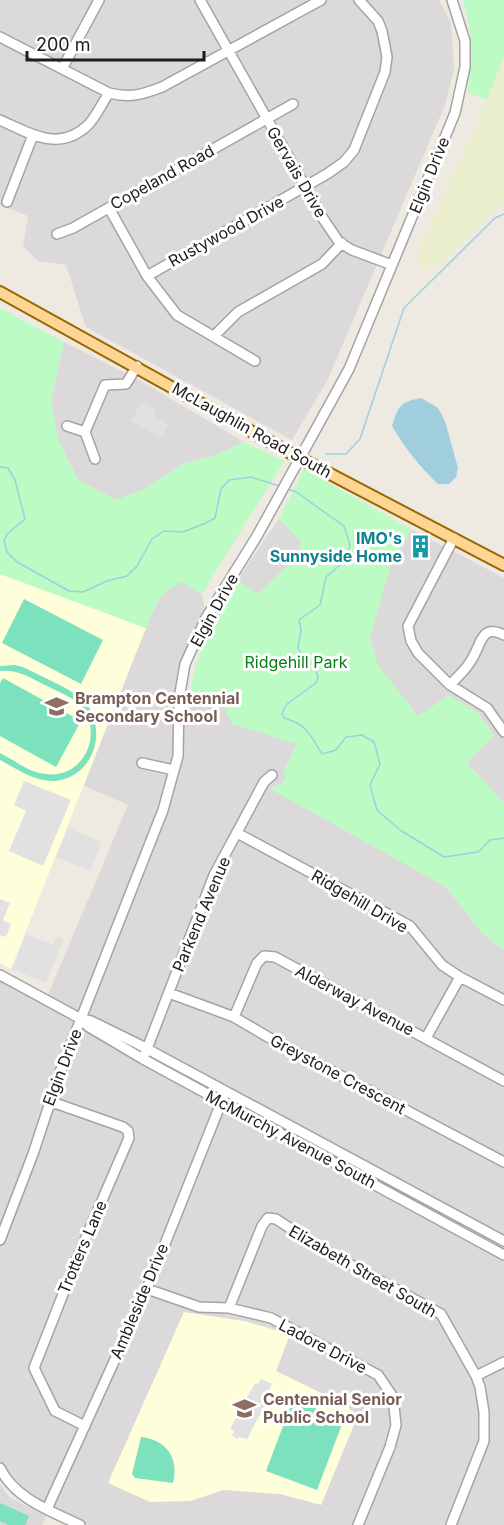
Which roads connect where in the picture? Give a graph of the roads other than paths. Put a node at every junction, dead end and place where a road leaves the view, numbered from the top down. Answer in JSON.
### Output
{"nodes":[{"id":1,"x":200,"y":0,"type":"edge"},
{"id":2,"x":321,"y":0,"type":"edge"},
{"id":3,"x":359,"y":0,"type":"edge"},
{"id":4,"x":452,"y":0,"type":"edge"},
{"id":5,"x":94,"y":2,"type":"edge"},
{"id":6,"x":0,"y":37,"type":"edge"},
{"id":7,"x":228,"y":51,"type":"junction"},
{"id":8,"x":62,"y":69,"type":"junction"},
{"id":9,"x":109,"y":93,"type":"junction"},
{"id":10,"x":293,"y":104,"type":"dead end"},
{"id":11,"x":267,"y":119,"type":"junction"},
{"id":12,"x":0,"y":120,"type":"edge"},
{"id":13,"x":33,"y":135,"type":"junction"},
{"id":14,"x":305,"y":187,"type":"junction"},
{"id":15,"x":7,"y":202,"type":"dead end"},
{"id":16,"x":109,"y":208,"type":"junction"},
{"id":17,"x":57,"y":234,"type":"dead end"},
{"id":18,"x":342,"y":243,"type":"junction"},
{"id":19,"x":392,"y":265,"type":"junction"},
{"id":20,"x":147,"y":276,"type":"junction"},
{"id":21,"x":0,"y":292,"type":"edge"},
{"id":22,"x":214,"y":336,"type":"junction"},
{"id":23,"x":255,"y":361,"type":"dead end"},
{"id":24,"x":137,"y":366,"type":"junction"},
{"id":25,"x":67,"y":426,"type":"dead end"},
{"id":26,"x":85,"y":432,"type":"junction"},
{"id":27,"x":301,"y":458,"type":"junction"},
{"id":28,"x":95,"y":459,"type":"dead end"},
{"id":29,"x":454,"y":538,"type":"junction"},
{"id":30,"x":504,"y":565,"type":"edge"},
{"id":31,"x":504,"y":635,"type":"edge"},
{"id":32,"x":450,"y":685,"type":"junction"},
{"id":33,"x":504,"y":732,"type":"edge"},
{"id":34,"x":142,"y":762,"type":"dead end"},
{"id":35,"x":174,"y":770,"type":"junction"},
{"id":36,"x":272,"y":775,"type":"dead end"},
{"id":37,"x":237,"y":834,"type":"junction"},
{"id":38,"x":0,"y":975,"type":"edge"},
{"id":39,"x":460,"y":977,"type":"junction"},
{"id":40,"x":169,"y":993,"type":"junction"},
{"id":41,"x":504,"y":1000,"type":"edge"},
{"id":42,"x":234,"y":1017,"type":"junction"},
{"id":43,"x":81,"y":1019,"type":"junction"},
{"id":44,"x":426,"y":1038,"type":"junction"},
{"id":45,"x":147,"y":1048,"type":"junction"},
{"id":46,"x":143,"y":1059,"type":"junction"},
{"id":47,"x":504,"y":1081,"type":"edge"},
{"id":48,"x":227,"y":1092,"type":"junction"},
{"id":49,"x":49,"y":1101,"type":"junction"},
{"id":50,"x":221,"y":1101,"type":"junction"},
{"id":51,"x":504,"y":1162,"type":"edge"},
{"id":52,"x":4,"y":1223,"type":"edge"},
{"id":53,"x":0,"y":1240,"type":"edge"},
{"id":54,"x":504,"y":1241,"type":"edge"},
{"id":55,"x":504,"y":1255,"type":"edge"},
{"id":56,"x":147,"y":1289,"type":"junction"},
{"id":57,"x":229,"y":1308,"type":"junction"},
{"id":58,"x":504,"y":1362,"type":"edge"},
{"id":59,"x":476,"y":1376,"type":"junction"},
{"id":60,"x":85,"y":1426,"type":"junction"},
{"id":61,"x":0,"y":1468,"type":"edge"},
{"id":62,"x":47,"y":1509,"type":"junction"},
{"id":63,"x":80,"y":1525,"type":"edge"},
{"id":64,"x":358,"y":1525,"type":"edge"},
{"id":65,"x":451,"y":1525,"type":"edge"}],
"edges":[{"from":1,"to":7,"type":"street","name":"Gervais Drive"},
{"from":2,"to":7,"type":"street"},
{"from":3,"to":14,"type":"street","name":"Rustywood Drive"},
{"from":4,"to":19,"type":"street","name":"Elgin Drive"},
{"from":5,"to":8,"type":"street"},
{"from":6,"to":8,"type":"street"},
{"from":7,"to":9,"type":"street"},
{"from":7,"to":11,"type":"street","name":"Gervais Drive"},
{"from":8,"to":9,"type":"street"},
{"from":9,"to":13,"type":"street"},
{"from":10,"to":11,"type":"street","name":"Copeland Road"},
{"from":11,"to":14,"type":"street","name":"Gervais Drive"},
{"from":11,"to":16,"type":"street","name":"Copeland Road"},
{"from":12,"to":13,"type":"street"},
{"from":13,"to":15,"type":"street"},
{"from":14,"to":18,"type":"street","name":"Gervais Drive"},
{"from":14,"to":20,"type":"street","name":"Rustywood Drive"},
{"from":16,"to":17,"type":"street","name":"Copeland Road"},
{"from":16,"to":20,"type":"street"},
{"from":18,"to":19,"type":"street","name":"Gervais Drive"},
{"from":18,"to":22,"type":"street"},
{"from":19,"to":27,"type":"street","name":"Elgin Drive"},
{"from":20,"to":22,"type":"street"},
{"from":21,"to":24,"type":"main road","name":"McLaughlin Road South"},
{"from":22,"to":23,"type":"street"},
{"from":24,"to":26,"type":"street"},
{"from":24,"to":27,"type":"main road","name":"McLaughlin Road South"},
{"from":25,"to":26,"type":"street"},
{"from":26,"to":28,"type":"street"},
{"from":27,"to":29,"type":"main road","name":"McLaughlin Road South"},
{"from":27,"to":35,"type":"street","name":"Elgin Drive"},
{"from":29,"to":30,"type":"main road","name":"McLaughlin Road South"},
{"from":29,"to":32,"type":"street"},
{"from":31,"to":32,"type":"street"},
{"from":32,"to":33,"type":"street"},
{"from":34,"to":35,"type":"street"},
{"from":35,"to":43,"type":"street","name":"Elgin Drive"},
{"from":36,"to":37,"type":"street","name":"Parkend Avenue"},
{"from":37,"to":39,"type":"street","name":"Ridgehill Drive"},
{"from":37,"to":40,"type":"street","name":"Parkend Avenue"},
{"from":38,"to":43,"type":"street","name":"McMurchy Avenue South"},
{"from":39,"to":41,"type":"street","name":"Ridgehill Drive"},
{"from":39,"to":44,"type":"street"},
{"from":40,"to":42,"type":"street","name":"Greystone Crescent"},
{"from":40,"to":45,"type":"street","name":"Parkend Avenue"},
{"from":42,"to":44,"type":"street","name":"Alderway Avenue"},
{"from":42,"to":51,"type":"street","name":"Greystone Crescent"},
{"from":43,"to":45,"type":"street","name":"McMurchy Avenue South"},
{"from":43,"to":46,"type":"street","name":"McMurchy Avenue South"},
{"from":43,"to":49,"type":"street","name":"Elgin Drive"},
{"from":44,"to":47,"type":"street","name":"Alderway Avenue"},
{"from":45,"to":46,"type":"street","name":"Parkend Avenue"},
{"from":45,"to":48,"type":"street","name":"McMurchy Avenue South"},
{"from":46,"to":50,"type":"street","name":"McMurchy Avenue South"},
{"from":48,"to":50,"type":"street","name":"Ambleside Drive"},
{"from":48,"to":54,"type":"street","name":"McMurchy Avenue South"},
{"from":49,"to":52,"type":"street","name":"Elgin Drive"},
{"from":49,"to":60,"type":"street","name":"Trotters Lane"},
{"from":50,"to":55,"type":"street","name":"McMurchy Avenue South"},
{"from":50,"to":56,"type":"street","name":"Ambleside Drive"},
{"from":52,"to":53,"type":"street","name":"Elgin Drive"},
{"from":56,"to":57,"type":"street","name":"Ladore Drive"},
{"from":56,"to":60,"type":"street","name":"Ambleside Drive"},
{"from":57,"to":59,"type":"street","name":"Elizabeth Street South"},
{"from":57,"to":64,"type":"street","name":"Ladore Drive"},
{"from":58,"to":59,"type":"street"},
{"from":59,"to":65,"type":"street","name":"Elizabeth Street South"},
{"from":60,"to":62,"type":"street","name":"Ambleside Drive"},
{"from":61,"to":62,"type":"street"},
{"from":62,"to":63,"type":"street"}]}
